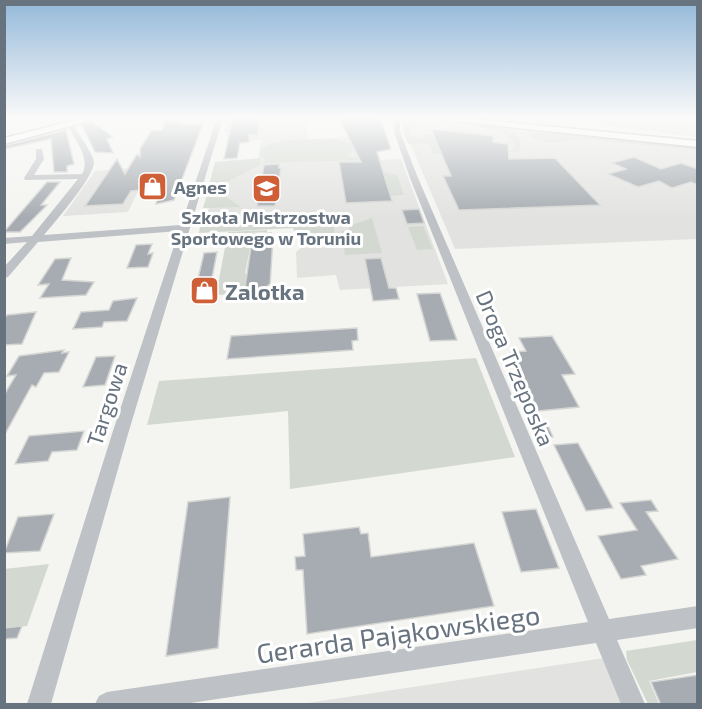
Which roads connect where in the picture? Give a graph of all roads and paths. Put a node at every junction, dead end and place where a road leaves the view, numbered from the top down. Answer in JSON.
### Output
{"nodes":[{"id":1,"x":39,"y":151,"type":"dead end"},
{"id":2,"x":84,"y":151,"type":"edge"},
{"id":3,"x":209,"y":151,"type":"edge"},
{"id":4,"x":404,"y":151,"type":"edge"},
{"id":5,"x":85,"y":176,"type":"junction"},
{"id":6,"x":185,"y":228,"type":"junction"},
{"id":7,"x":33,"y":239,"type":"junction"},
{"id":8,"x":4,"y":241,"type":"edge"},
{"id":9,"x":4,"y":275,"type":"edge"},
{"id":10,"x":698,"y":617,"type":"edge"},
{"id":11,"x":602,"y":633,"type":"junction"},
{"id":12,"x":39,"y":705,"type":"edge"},
{"id":13,"x":107,"y":705,"type":"edge"},
{"id":14,"x":633,"y":705,"type":"edge"}],
"edges":[{"from":1,"to":5,"type":"street"},
{"from":2,"to":5,"type":"street"},
{"from":3,"to":6,"type":"street","name":"Targowa"},
{"from":4,"to":11,"type":"street","name":"Droga Trzeposka"},
{"from":5,"to":7,"type":"street"},
{"from":6,"to":7,"type":"street"},
{"from":6,"to":12,"type":"street","name":"Targowa"},
{"from":7,"to":8,"type":"street"},
{"from":7,"to":9,"type":"street"},
{"from":10,"to":11,"type":"street","name":"Gerarda Pająkowskiego"},
{"from":11,"to":13,"type":"street","name":"Gerarda Pająkowskiego"},
{"from":11,"to":14,"type":"street","name":"Droga Trzeposka"}]}
